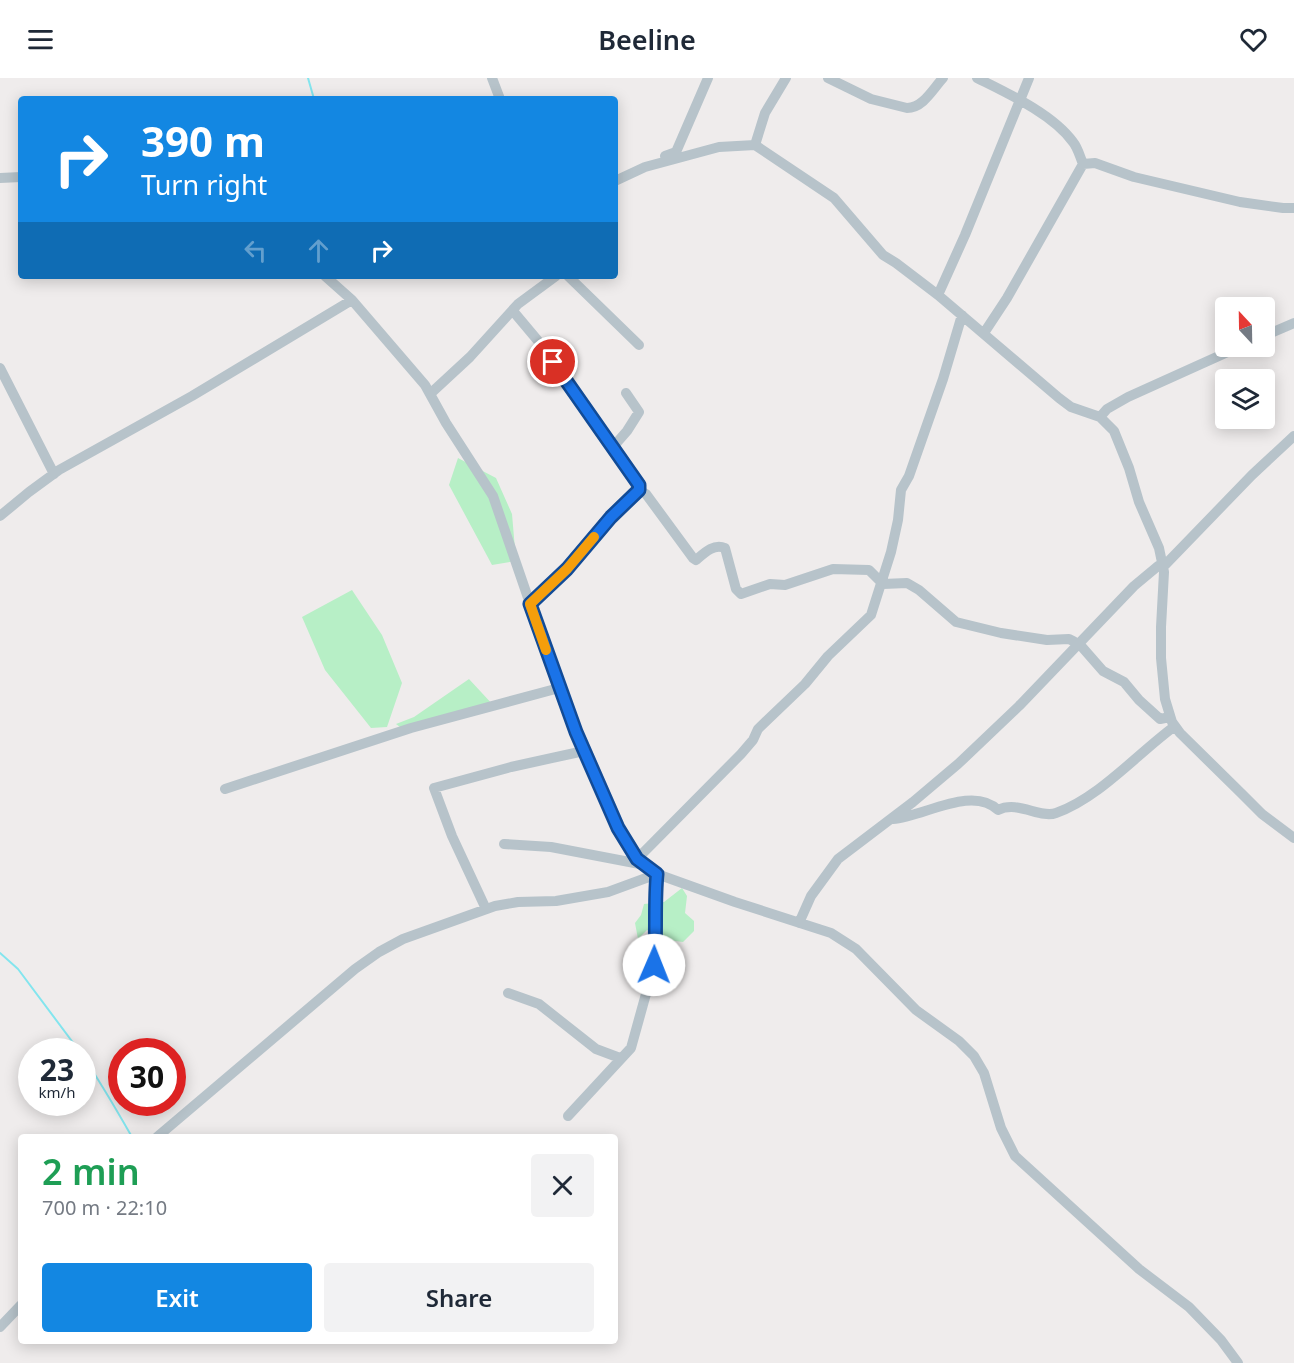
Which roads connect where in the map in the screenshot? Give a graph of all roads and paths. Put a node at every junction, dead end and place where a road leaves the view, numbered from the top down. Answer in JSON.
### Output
{"nodes":[{"id":1,"x":492,"y":78,"type":"edge"},
{"id":2,"x":708,"y":78,"type":"edge"},
{"id":3,"x":786,"y":78,"type":"edge"},
{"id":4,"x":828,"y":78,"type":"edge"},
{"id":5,"x":943,"y":78,"type":"edge"},
{"id":6,"x":977,"y":78,"type":"edge"},
{"id":7,"x":1029,"y":78,"type":"edge"},
{"id":8,"x":499,"y":96,"type":"edge"},
{"id":9,"x":1019,"y":99,"type":"junction"},
{"id":10,"x":755,"y":145,"type":"junction"},
{"id":11,"x":1083,"y":164,"type":"junction"},
{"id":12,"x":618,"y":175,"type":"edge"},
{"id":13,"x":18,"y":177,"type":"edge"},
{"id":14,"x":0,"y":178,"type":"edge"},
{"id":15,"x":618,"y":179,"type":"edge"},
{"id":16,"x":1294,"y":208,"type":"edge"},
{"id":17,"x":329,"y":279,"type":"edge"},
{"id":18,"x":552,"y":279,"type":"edge"},
{"id":19,"x":571,"y":279,"type":"edge"},
{"id":20,"x":938,"y":295,"type":"junction"},
{"id":21,"x":352,"y":300,"type":"junction"},
{"id":22,"x":513,"y":311,"type":"junction"},
{"id":23,"x":962,"y":315,"type":"junction"},
{"id":24,"x":1294,"y":323,"type":"edge"},
{"id":25,"x":1275,"y":331,"type":"edge"},
{"id":26,"x":984,"y":333,"type":"junction"},
{"id":27,"x":639,"y":345,"type":"dead end"},
{"id":28,"x":1217,"y":357,"type":"edge"},
{"id":29,"x":0,"y":368,"type":"edge"},
{"id":30,"x":626,"y":393,"type":"dead end"},
{"id":31,"x":430,"y":394,"type":"junction"},
{"id":32,"x":1100,"y":417,"type":"junction"},
{"id":33,"x":1294,"y":436,"type":"edge"},
{"id":34,"x":613,"y":447,"type":"junction"},
{"id":35,"x":54,"y":474,"type":"junction"},
{"id":36,"x":639,"y":490,"type":"junction"},
{"id":37,"x":0,"y":516,"type":"edge"},
{"id":38,"x":1164,"y":566,"type":"junction"},
{"id":39,"x":880,"y":582,"type":"junction"},
{"id":40,"x":530,"y":604,"type":"junction"},
{"id":41,"x":1077,"y":644,"type":"junction"},
{"id":42,"x":559,"y":688,"type":"junction"},
{"id":43,"x":1172,"y":722,"type":"junction"},
{"id":44,"x":584,"y":751,"type":"junction"},
{"id":45,"x":225,"y":789,"type":"dead end"},
{"id":46,"x":890,"y":819,"type":"junction"},
{"id":47,"x":1294,"y":838,"type":"edge"},
{"id":48,"x":504,"y":844,"type":"dead end"},
{"id":49,"x":641,"y":862,"type":"junction"},
{"id":50,"x":657,"y":874,"type":"junction"},
{"id":51,"x":486,"y":909,"type":"junction"},
{"id":52,"x":799,"y":923,"type":"junction"},
{"id":53,"x":508,"y":993,"type":"dead end"},
{"id":54,"x":620,"y":1058,"type":"junction"},
{"id":55,"x":568,"y":1116,"type":"dead end"},
{"id":56,"x":161,"y":1134,"type":"edge"},
{"id":57,"x":18,"y":1308,"type":"edge"},
{"id":58,"x":0,"y":1327,"type":"edge"},
{"id":59,"x":1238,"y":1363,"type":"edge"}],
"edges":[{"from":1,"to":8,"type":"street"},
{"from":2,"to":12,"type":"street"},
{"from":3,"to":10,"type":"street"},
{"from":4,"to":5,"type":"street"},
{"from":6,"to":9,"type":"street"},
{"from":7,"to":9,"type":"street"},
{"from":9,"to":11,"type":"street"},
{"from":9,"to":20,"type":"street"},
{"from":10,"to":15,"type":"street"},
{"from":10,"to":20,"type":"street"},
{"from":11,"to":16,"type":"street"},
{"from":11,"to":26,"type":"street"},
{"from":13,"to":14,"type":"street"},
{"from":17,"to":21,"type":"street"},
{"from":18,"to":22,"type":"street"},
{"from":19,"to":27,"type":"street"},
{"from":20,"to":23,"type":"street"},
{"from":21,"to":31,"type":"street"},
{"from":21,"to":35,"type":"street"},
{"from":22,"to":31,"type":"street"},
{"from":22,"to":34,"type":"street"},
{"from":23,"to":26,"type":"street"},
{"from":23,"to":39,"type":"street"},
{"from":24,"to":25,"type":"street"},
{"from":26,"to":32,"type":"street"},
{"from":28,"to":32,"type":"street"},
{"from":29,"to":35,"type":"street"},
{"from":30,"to":34,"type":"street"},
{"from":31,"to":40,"type":"street"},
{"from":32,"to":38,"type":"street"},
{"from":33,"to":38,"type":"street"},
{"from":34,"to":36,"type":"street"},
{"from":35,"to":37,"type":"street"},
{"from":36,"to":39,"type":"street"},
{"from":36,"to":40,"type":"street"},
{"from":38,"to":41,"type":"street"},
{"from":38,"to":43,"type":"street"},
{"from":39,"to":41,"type":"street"},
{"from":39,"to":49,"type":"street"},
{"from":40,"to":42,"type":"street"},
{"from":41,"to":43,"type":"street"},
{"from":41,"to":46,"type":"street"},
{"from":42,"to":44,"type":"street"},
{"from":42,"to":45,"type":"street"},
{"from":43,"to":46,"type":"street"},
{"from":43,"to":47,"type":"street"},
{"from":44,"to":49,"type":"street"},
{"from":44,"to":51,"type":"street"},
{"from":46,"to":52,"type":"street"},
{"from":48,"to":49,"type":"street"},
{"from":49,"to":50,"type":"street"},
{"from":50,"to":51,"type":"street"},
{"from":50,"to":52,"type":"street"},
{"from":50,"to":54,"type":"street"},
{"from":51,"to":56,"type":"street"},
{"from":52,"to":59,"type":"street"},
{"from":53,"to":54,"type":"street"},
{"from":54,"to":55,"type":"street"},
{"from":57,"to":58,"type":"street"}]}
